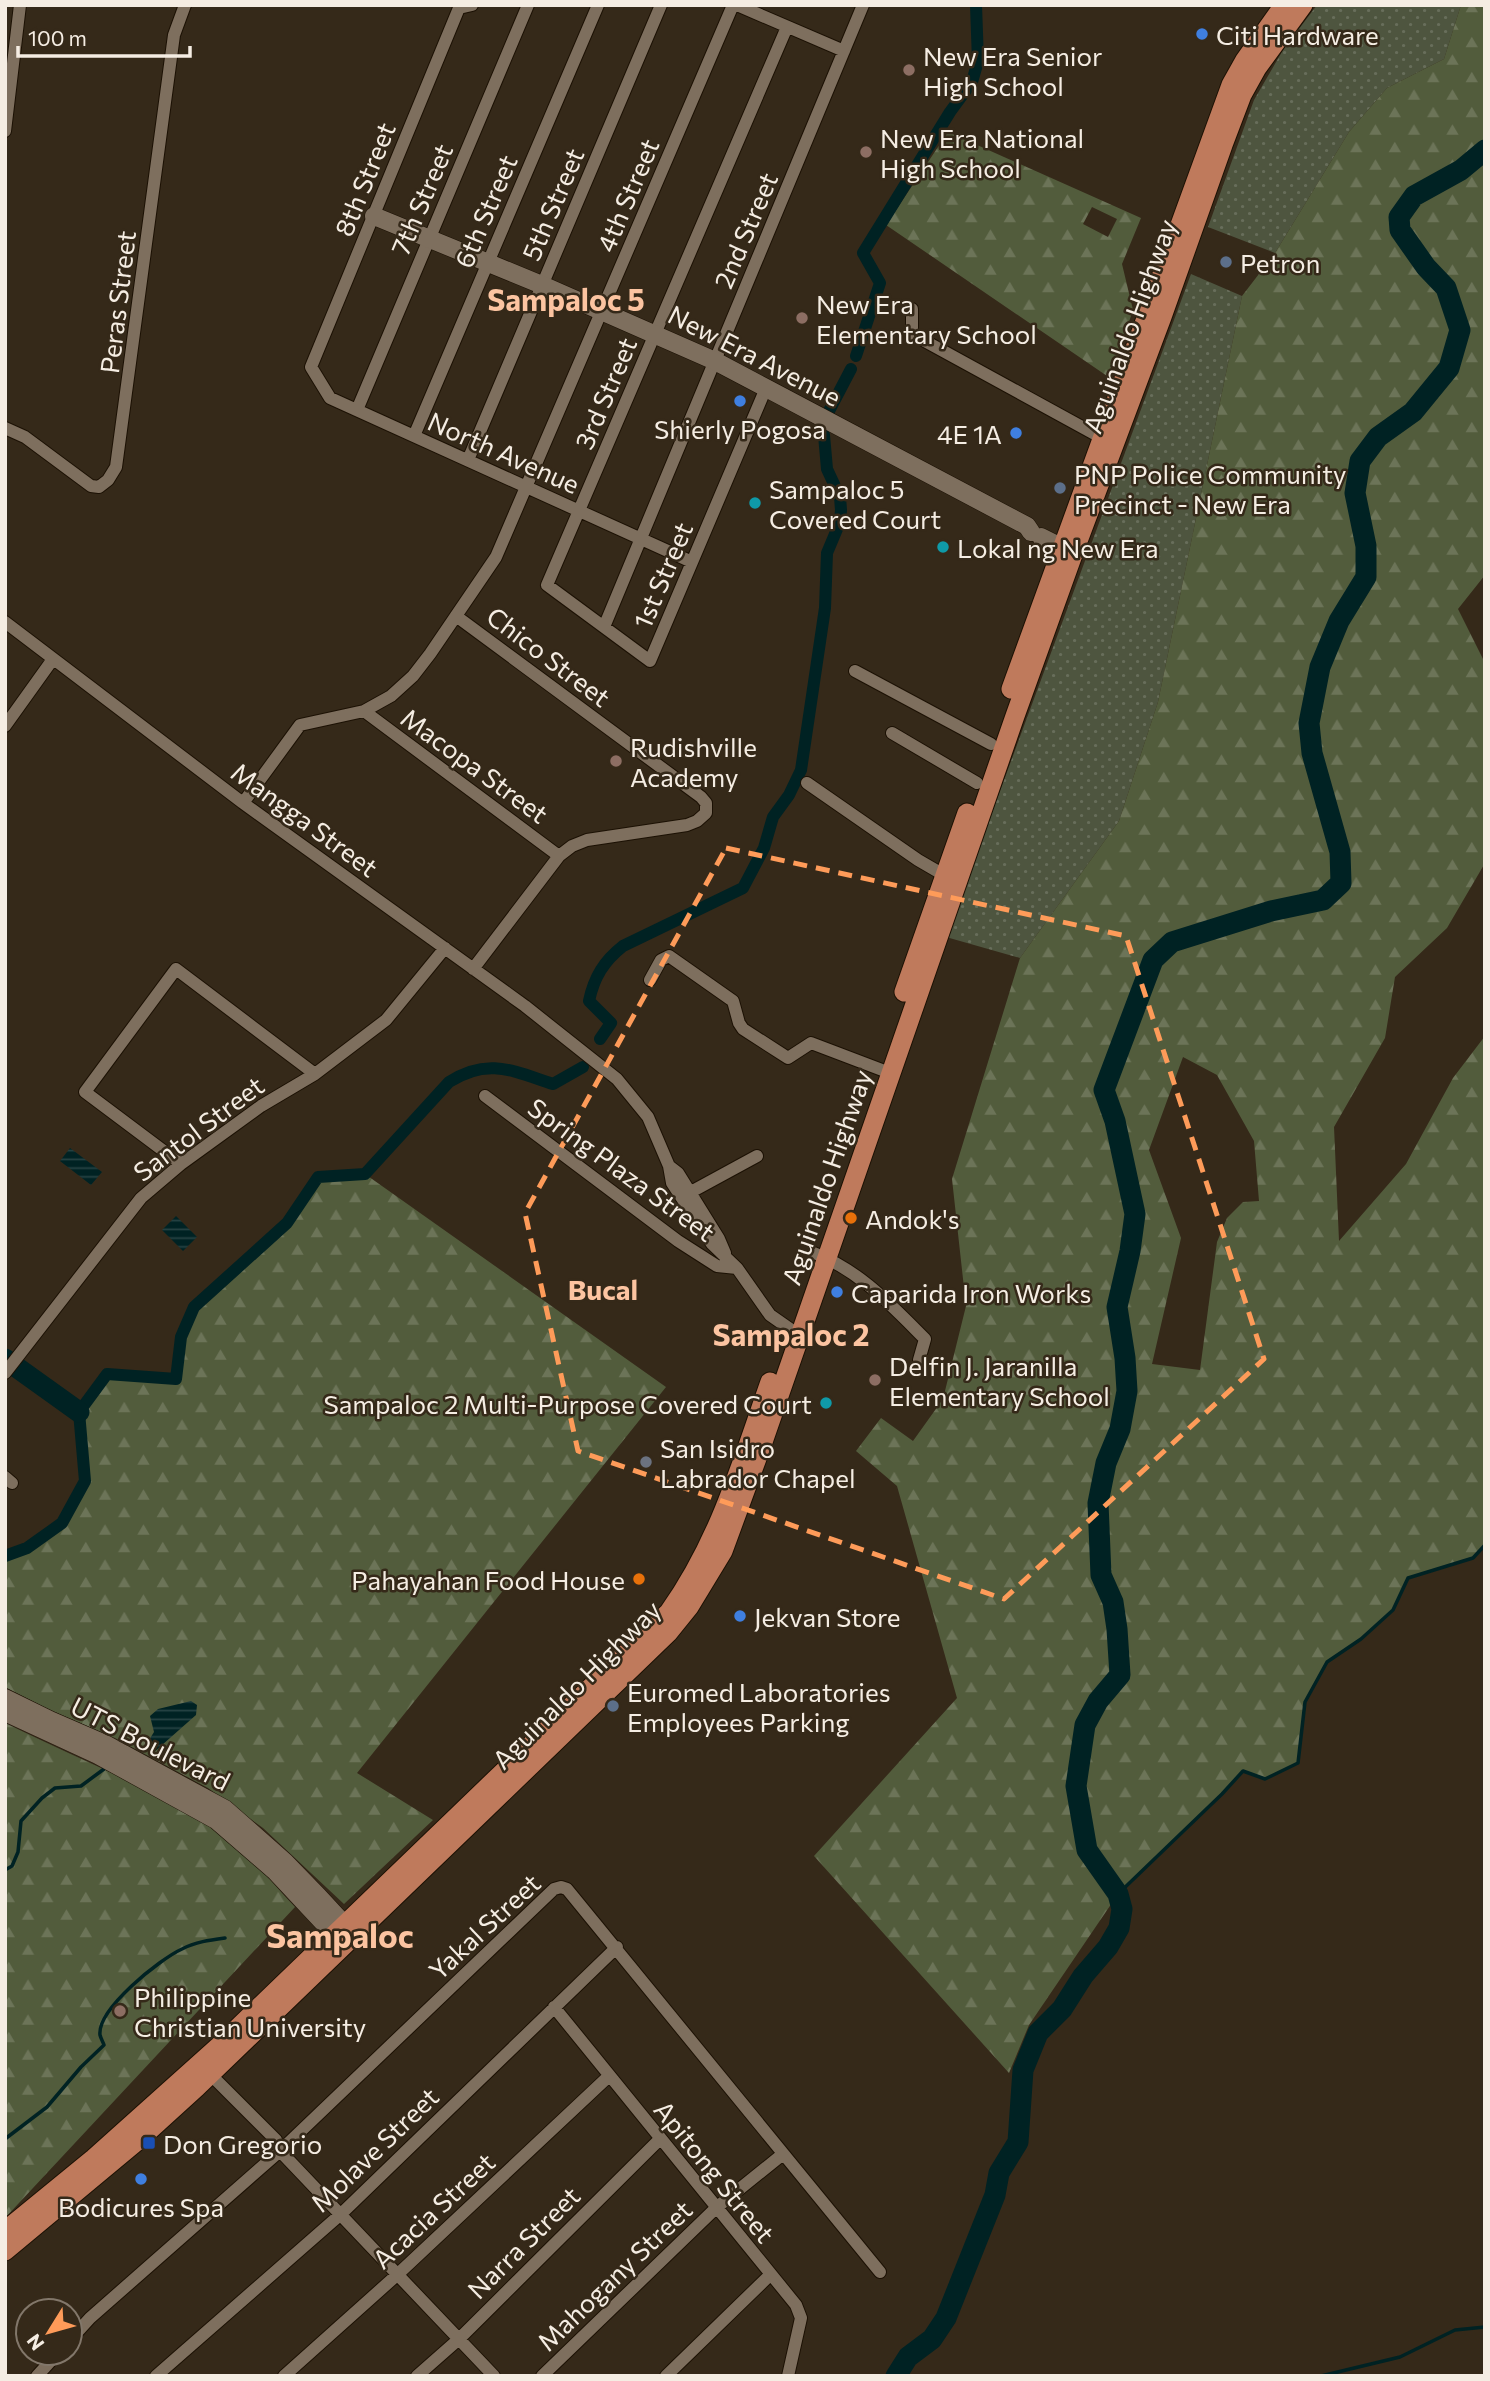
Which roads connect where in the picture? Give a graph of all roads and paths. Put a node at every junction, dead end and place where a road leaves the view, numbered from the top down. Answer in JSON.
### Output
{"nodes":[{"id":1,"x":20,"y":5,"type":"edge"},
{"id":2,"x":185,"y":5,"type":"edge"},
{"id":3,"x":528,"y":5,"type":"edge"},
{"id":4,"x":598,"y":5,"type":"edge"},
{"id":5,"x":661,"y":5,"type":"edge"},
{"id":6,"x":735,"y":5,"type":"edge"},
{"id":7,"x":863,"y":5,"type":"edge"},
{"id":8,"x":1284,"y":5,"type":"edge"},
{"id":9,"x":1303,"y":5,"type":"edge"},
{"id":10,"x":466,"y":7,"type":"edge"},
{"id":11,"x":787,"y":27,"type":"junction"},
{"id":12,"x":844,"y":51,"type":"junction"},
{"id":13,"x":5,"y":131,"type":"edge"},
{"id":14,"x":373,"y":216,"type":"junction"},
{"id":15,"x":429,"y":240,"type":"junction"},
{"id":16,"x":488,"y":263,"type":"junction"},
{"id":17,"x":542,"y":285,"type":"junction"},
{"id":18,"x":912,"y":309,"type":"dead end"},
{"id":19,"x":602,"y":310,"type":"junction"},
{"id":20,"x":655,"y":333,"type":"junction"},
{"id":21,"x":715,"y":361,"type":"junction"},
{"id":22,"x":311,"y":367,"type":"joint"},
{"id":23,"x":766,"y":388,"type":"junction"},
{"id":24,"x":1121,"y":406,"type":"junction"},
{"id":25,"x":357,"y":410,"type":"junction"},
{"id":26,"x":5,"y":428,"type":"edge"},
{"id":27,"x":414,"y":436,"type":"junction"},
{"id":28,"x":1102,"y":438,"type":"junction"},
{"id":29,"x":468,"y":460,"type":"junction"},
{"id":30,"x":526,"y":487,"type":"junction"},
{"id":31,"x":579,"y":510,"type":"junction"},
{"id":32,"x":640,"y":538,"type":"junction"},
{"id":33,"x":1067,"y":545,"type":"junction"},
{"id":34,"x":692,"y":562,"type":"junction"},
{"id":35,"x":547,"y":584,"type":"joint"},
{"id":36,"x":456,"y":616,"type":"junction"},
{"id":37,"x":5,"y":622,"type":"edge"},
{"id":38,"x":604,"y":627,"type":"junction"},
{"id":39,"x":53,"y":659,"type":"junction"},
{"id":40,"x":855,"y":671,"type":"dead end"},
{"id":41,"x":364,"y":712,"type":"junction"},
{"id":42,"x":5,"y":726,"type":"edge"},
{"id":43,"x":892,"y":733,"type":"dead end"},
{"id":44,"x":991,"y":744,"type":"junction"},
{"id":45,"x":807,"y":783,"type":"dead end"},
{"id":46,"x":977,"y":783,"type":"junction"},
{"id":47,"x":243,"y":803,"type":"junction"},
{"id":48,"x":559,"y":856,"type":"junction"},
{"id":49,"x":950,"y":879,"type":"junction"},
{"id":50,"x":444,"y":948,"type":"junction"},
{"id":51,"x":473,"y":969,"type":"junction"},
{"id":52,"x":650,"y":980,"type":"dead end"},
{"id":53,"x":884,"y":1071,"type":"junction"},
{"id":54,"x":315,"y":1074,"type":"junction"},
{"id":55,"x":485,"y":1096,"type":"dead end"},
{"id":56,"x":757,"y":1156,"type":"dead end"},
{"id":57,"x":180,"y":1164,"type":"junction"},
{"id":58,"x":669,"y":1166,"type":"junction"},
{"id":59,"x":689,"y":1194,"type":"junction"},
{"id":60,"x":820,"y":1255,"type":"junction"},
{"id":61,"x":727,"y":1256,"type":"junction"},
{"id":62,"x":737,"y":1268,"type":"junction"},
{"id":63,"x":794,"y":1332,"type":"junction"},
{"id":64,"x":919,"y":1360,"type":"dead end"},
{"id":65,"x":6,"y":1371,"type":"edge"},
{"id":66,"x":5,"y":1698,"type":"edge"},
{"id":67,"x":5,"y":1712,"type":"edge"},
{"id":68,"x":343,"y":1933,"type":"junction"},
{"id":69,"x":617,"y":1947,"type":"junction"},
{"id":70,"x":554,"y":2007,"type":"junction"},
{"id":71,"x":205,"y":2073,"type":"junction"},
{"id":72,"x":609,"y":2076,"type":"junction"},
{"id":73,"x":660,"y":2139,"type":"junction"},
{"id":74,"x":280,"y":2151,"type":"junction"},
{"id":75,"x":783,"y":2154,"type":"junction"},
{"id":76,"x":716,"y":2208,"type":"junction"},
{"id":77,"x":341,"y":2214,"type":"junction"},
{"id":78,"x":5,"y":2231,"type":"edge"},
{"id":79,"x":5,"y":2250,"type":"edge"},
{"id":80,"x":880,"y":2272,"type":"dead end"},
{"id":81,"x":398,"y":2274,"type":"junction"},
{"id":82,"x":770,"y":2275,"type":"junction"},
{"id":83,"x":84,"y":2325,"type":"edge"},
{"id":84,"x":459,"y":2339,"type":"junction"},
{"id":85,"x":156,"y":2376,"type":"edge"},
{"id":86,"x":284,"y":2376,"type":"edge"},
{"id":87,"x":416,"y":2376,"type":"edge"},
{"id":88,"x":494,"y":2376,"type":"edge"},
{"id":89,"x":542,"y":2376,"type":"edge"},
{"id":90,"x":666,"y":2376,"type":"edge"},
{"id":91,"x":788,"y":2376,"type":"edge"}],
"edges":[{"from":1,"to":13,"type":"street"},
{"from":2,"to":26,"type":"street","name":"Peras Street"},
{"from":3,"to":15,"type":"street","name":"7th Street"},
{"from":4,"to":16,"type":"street","name":"6th Street"},
{"from":5,"to":17,"type":"street","name":"5th Street"},
{"from":6,"to":11,"type":"street"},
{"from":6,"to":19,"type":"street","name":"4th Street"},
{"from":7,"to":12,"type":"street","name":"2nd Street"},
{"from":8,"to":24,"type":"main road","name":"Aguinaldo Highway"},
{"from":9,"to":24,"type":"main road","name":"Aguinaldo Highway"},
{"from":10,"to":14,"type":"street","name":"8th Street"},
{"from":11,"to":12,"type":"street"},
{"from":11,"to":20,"type":"street","name":"3rd Street"},
{"from":12,"to":21,"type":"street","name":"2nd Street"},
{"from":14,"to":15,"type":"main road","name":"New Era Avenue"},
{"from":14,"to":22,"type":"street","name":"8th Street"},
{"from":15,"to":16,"type":"main road","name":"New Era Avenue"},
{"from":15,"to":25,"type":"street","name":"7th Street"},
{"from":16,"to":17,"type":"main road","name":"New Era Avenue"},
{"from":16,"to":27,"type":"street","name":"6th Street"},
{"from":17,"to":19,"type":"main road","name":"New Era Avenue"},
{"from":17,"to":29,"type":"street","name":"5th Street"},
{"from":18,"to":28,"type":"street"},
{"from":19,"to":20,"type":"main road","name":"New Era Avenue"},
{"from":19,"to":30,"type":"street","name":"4th Street"},
{"from":20,"to":21,"type":"main road","name":"New Era Avenue"},
{"from":20,"to":31,"type":"street","name":"3rd Street"},
{"from":21,"to":23,"type":"main road","name":"New Era Avenue"},
{"from":21,"to":32,"type":"street","name":"2nd Street"},
{"from":22,"to":25,"type":"street","name":"North Avenue"},
{"from":23,"to":33,"type":"main road","name":"New Era Avenue"},
{"from":23,"to":34,"type":"street","name":"1st Street"},
{"from":24,"to":28,"type":"main road","name":"Aguinaldo Highway"},
{"from":24,"to":33,"type":"main road","name":"Aguinaldo Highway"},
{"from":25,"to":27,"type":"street","name":"North Avenue"},
{"from":27,"to":29,"type":"street","name":"North Avenue"},
{"from":28,"to":33,"type":"main road","name":"Aguinaldo Highway"},
{"from":29,"to":30,"type":"street","name":"North Avenue"},
{"from":30,"to":31,"type":"street","name":"North Avenue"},
{"from":30,"to":36,"type":"street","name":"4th Street"},
{"from":31,"to":32,"type":"street","name":"North Avenue"},
{"from":31,"to":35,"type":"street","name":"3rd Street"},
{"from":32,"to":34,"type":"street","name":"North Avenue"},
{"from":32,"to":38,"type":"street","name":"2nd Street"},
{"from":33,"to":44,"type":"main road","name":"Aguinaldo Highway"},
{"from":33,"to":49,"type":"main road","name":"Aguinaldo Highway"},
{"from":34,"to":38,"type":"street","name":"1st Street"},
{"from":35,"to":38,"type":"street","name":"1st Street"},
{"from":36,"to":41,"type":"street","name":"4th Street"},
{"from":36,"to":48,"type":"street","name":"Chico Street"},
{"from":37,"to":39,"type":"street","name":"Mangga Street"},
{"from":39,"to":42,"type":"street"},
{"from":39,"to":47,"type":"street","name":"Mangga Street"},
{"from":40,"to":44,"type":"street"},
{"from":41,"to":47,"type":"street"},
{"from":41,"to":48,"type":"street","name":"Macopa Street"},
{"from":43,"to":46,"type":"street"},
{"from":44,"to":46,"type":"main road","name":"Aguinaldo Highway"},
{"from":45,"to":49,"type":"street"},
{"from":46,"to":49,"type":"main road","name":"Aguinaldo Highway"},
{"from":47,"to":50,"type":"street","name":"Mangga Street"},
{"from":48,"to":51,"type":"street"},
{"from":49,"to":53,"type":"main road","name":"Aguinaldo Highway"},
{"from":50,"to":51,"type":"street","name":"Mangga Street"},
{"from":50,"to":54,"type":"street","name":"Santol Street"},
{"from":51,"to":58,"type":"street","name":"Mangga Street"},
{"from":52,"to":53,"type":"street"},
{"from":53,"to":60,"type":"main road","name":"Aguinaldo Highway"},
{"from":54,"to":57,"type":"street","name":"Santol Street"},
{"from":54,"to":57,"type":"street"},
{"from":55,"to":62,"type":"street","name":"Spring Plaza Street"},
{"from":56,"to":59,"type":"street"},
{"from":57,"to":65,"type":"street","name":"Santol Street"},
{"from":58,"to":59,"type":"street"},
{"from":58,"to":61,"type":"street"},
{"from":59,"to":61,"type":"street"},
{"from":60,"to":63,"type":"main road","name":"Aguinaldo Highway"},
{"from":60,"to":64,"type":"street"},
{"from":61,"to":62,"type":"street"},
{"from":62,"to":63,"type":"street"},
{"from":63,"to":68,"type":"main road","name":"Aguinaldo Highway"},
{"from":66,"to":68,"type":"main road","name":"UTS Boulevard"},
{"from":67,"to":68,"type":"main road","name":"UTS Boulevard"},
{"from":68,"to":71,"type":"main road","name":"Aguinaldo Highway"},
{"from":69,"to":70,"type":"street","name":"Molave Street"},
{"from":69,"to":74,"type":"street","name":"Yakal Street"},
{"from":69,"to":75,"type":"street","name":"Yakal Street"},
{"from":70,"to":72,"type":"street","name":"Apitong Street"},
{"from":70,"to":77,"type":"street","name":"Molave Street"},
{"from":71,"to":74,"type":"street"},
{"from":71,"to":78,"type":"main road","name":"Aguinaldo Highway"},
{"from":71,"to":79,"type":"main road","name":"Aguinaldo Highway"},
{"from":72,"to":73,"type":"street","name":"Apitong Street"},
{"from":72,"to":81,"type":"street","name":"Acacia Street"},
{"from":73,"to":76,"type":"street","name":"Apitong Street"},
{"from":73,"to":84,"type":"street","name":"Narra Street"},
{"from":74,"to":77,"type":"street"},
{"from":74,"to":83,"type":"street","name":"Yakal Street"},
{"from":75,"to":76,"type":"street","name":"Mahogany Street"},
{"from":75,"to":80,"type":"street","name":"Yakal Street"},
{"from":76,"to":82,"type":"street","name":"Apitong Street"},
{"from":76,"to":89,"type":"street","name":"Mahogany Street"},
{"from":77,"to":81,"type":"street"},
{"from":77,"to":85,"type":"street","name":"Molave Street"},
{"from":81,"to":84,"type":"street"},
{"from":81,"to":86,"type":"street","name":"Acacia Street"},
{"from":82,"to":90,"type":"street"},
{"from":82,"to":91,"type":"street","name":"Apitong Street"},
{"from":84,"to":87,"type":"street","name":"Narra Street"},
{"from":84,"to":88,"type":"street"}]}
